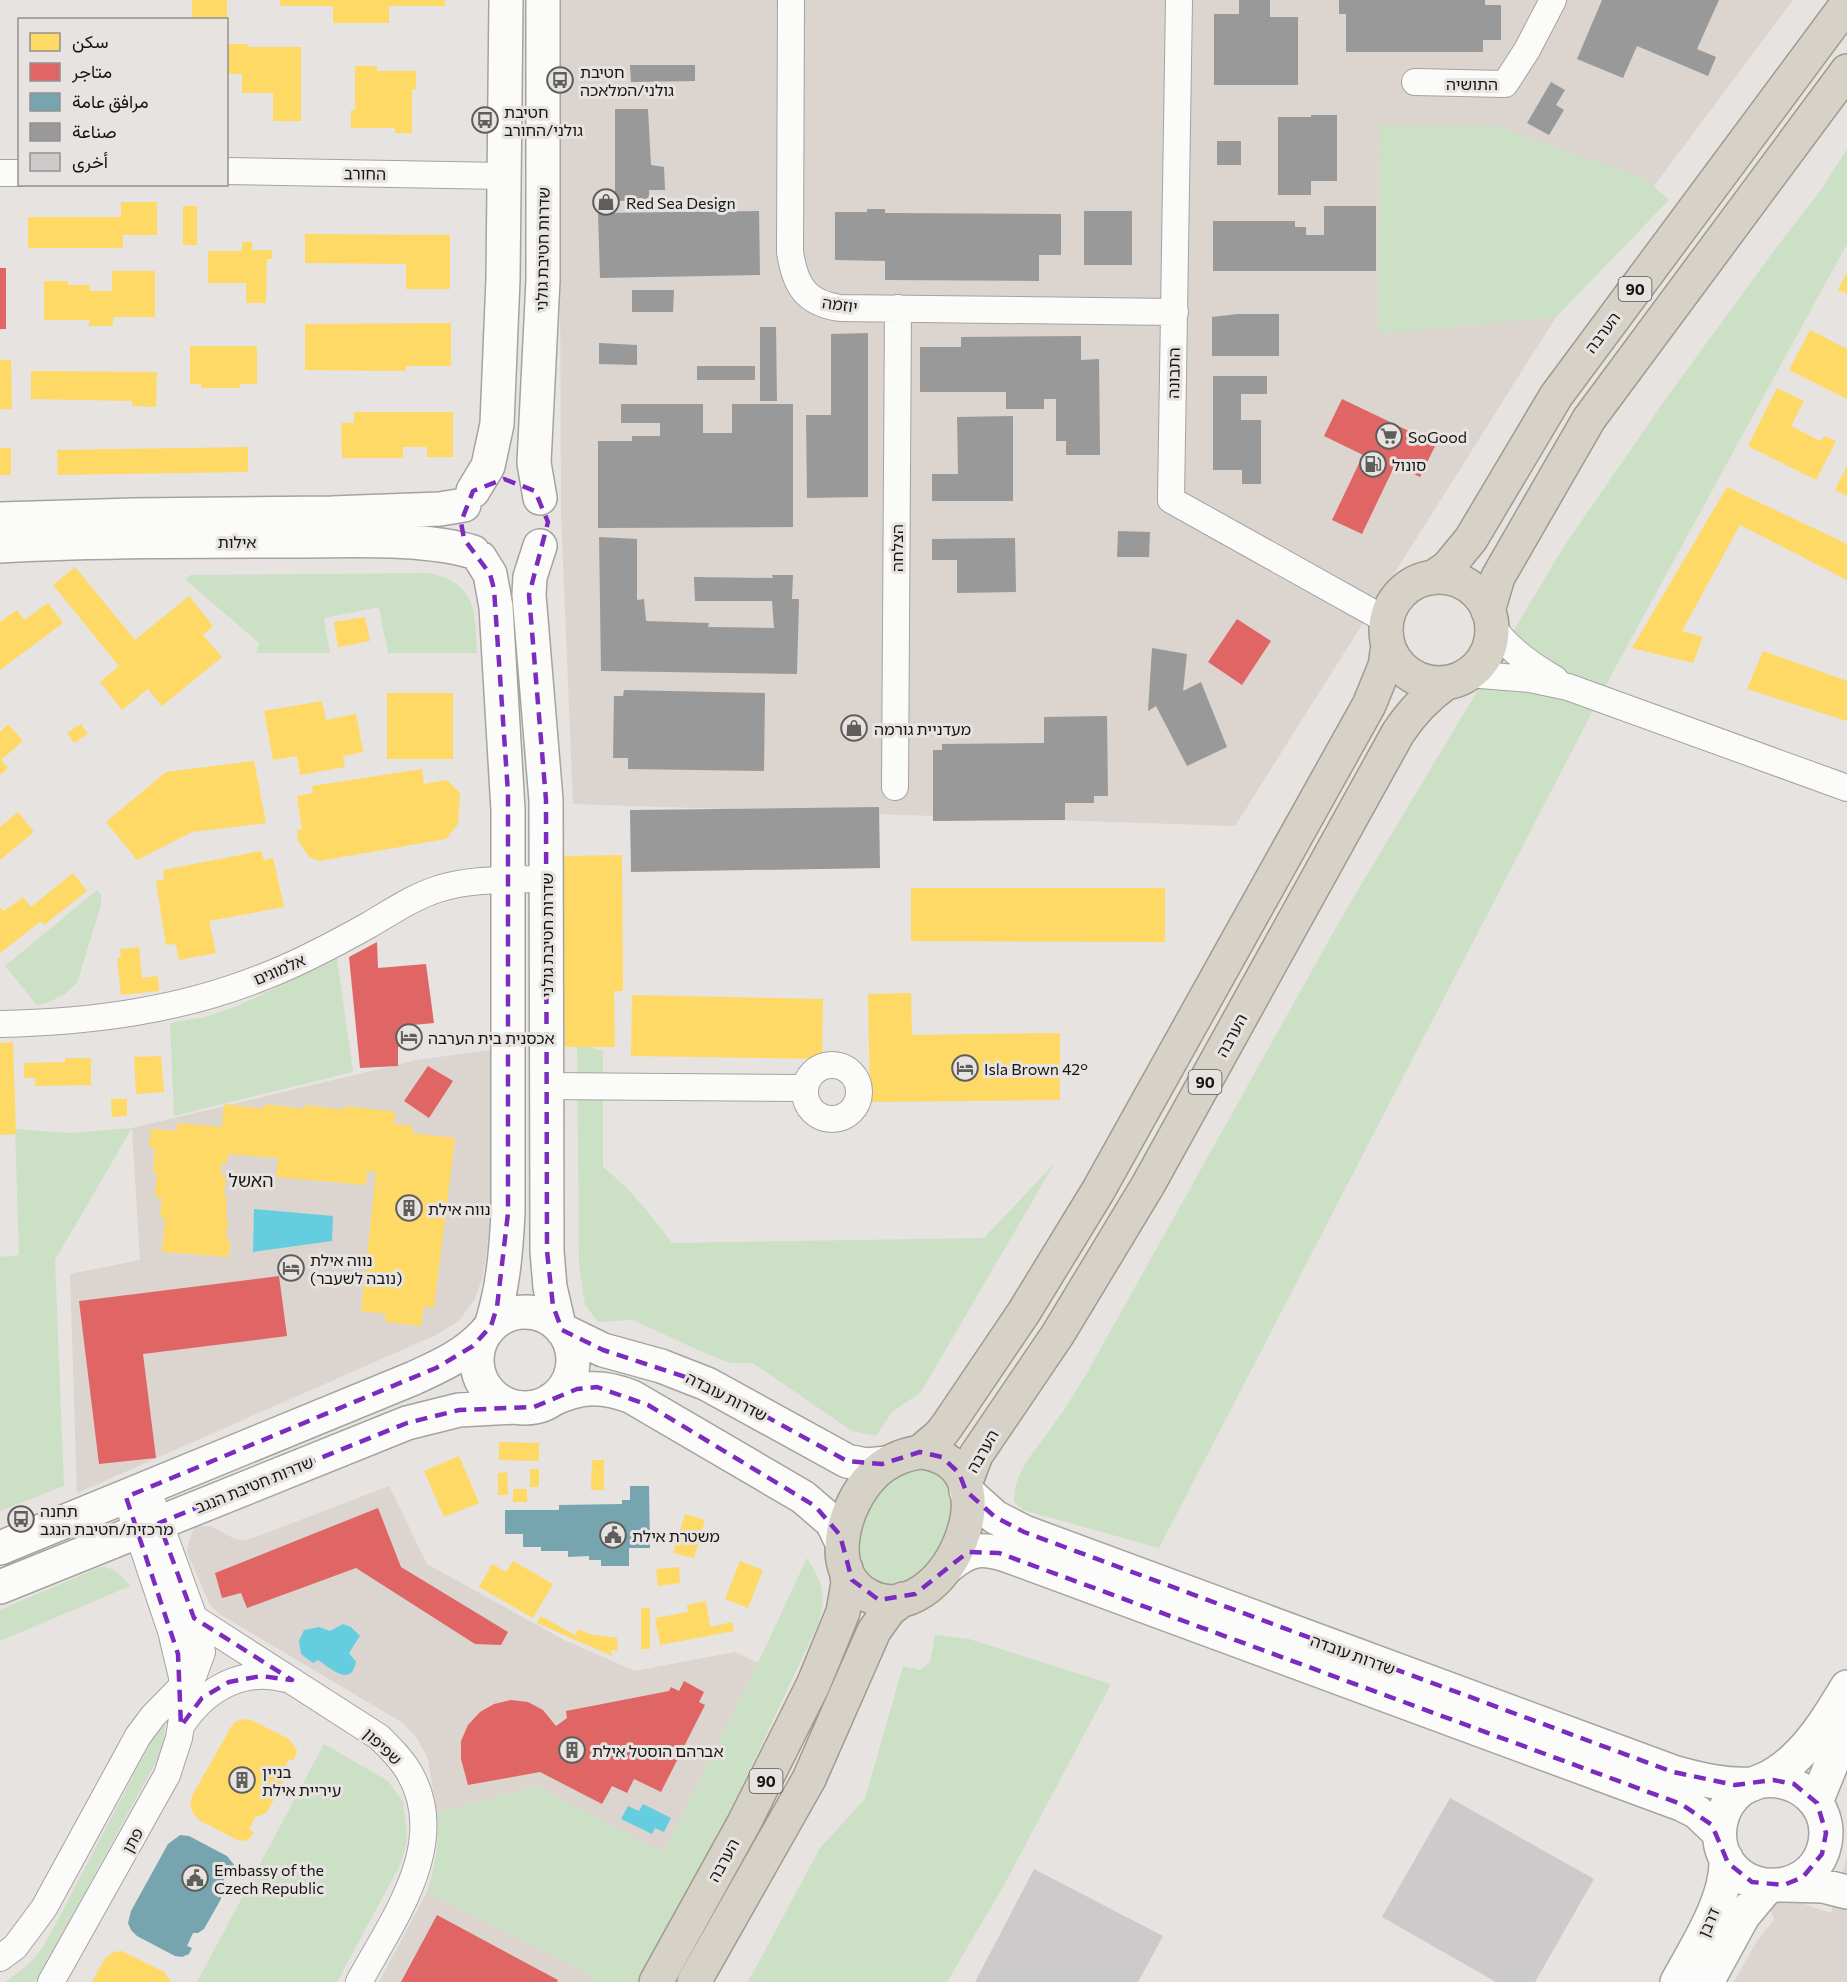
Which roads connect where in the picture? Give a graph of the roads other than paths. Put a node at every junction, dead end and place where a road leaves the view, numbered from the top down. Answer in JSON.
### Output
{"nodes":[{"id":1,"x":506,"y":0,"type":"edge"},
{"id":2,"x":543,"y":0,"type":"edge"},
{"id":3,"x":791,"y":0,"type":"edge"},
{"id":4,"x":1179,"y":0,"type":"edge"},
{"id":5,"x":1553,"y":0,"type":"edge"},
{"id":6,"x":1847,"y":4,"type":"edge"},
{"id":7,"x":1847,"y":71,"type":"edge"},
{"id":8,"x":1414,"y":82,"type":"dead end"},
{"id":9,"x":228,"y":171,"type":"edge"},
{"id":10,"x":0,"y":173,"type":"edge"},
{"id":11,"x":18,"y":173,"type":"edge"},
{"id":12,"x":504,"y":176,"type":"junction"},
{"id":13,"x":898,"y":308,"type":"junction"},
{"id":14,"x":1174,"y":312,"type":"junction"},
{"id":15,"x":469,"y":498,"type":"junction"},
{"id":16,"x":540,"y":498,"type":"junction"},
{"id":17,"x":0,"y":519,"type":"edge"},
{"id":18,"x":0,"y":546,"type":"edge"},
{"id":19,"x":540,"y":546,"type":"junction"},
{"id":20,"x":477,"y":555,"type":"junction"},
{"id":21,"x":1432,"y":578,"type":"junction"},
{"id":22,"x":1490,"y":618,"type":"junction"},
{"id":23,"x":1387,"y":632,"type":"junction"},
{"id":24,"x":1457,"y":678,"type":"junction"},
{"id":25,"x":1568,"y":687,"type":"junction"},
{"id":26,"x":895,"y":787,"type":"dead end"},
{"id":27,"x":1847,"y":788,"type":"edge"},
{"id":28,"x":546,"y":879,"type":"junction"},
{"id":29,"x":508,"y":880,"type":"junction"},
{"id":30,"x":0,"y":1024,"type":"edge"},
{"id":31,"x":546,"y":1086,"type":"junction"},
{"id":32,"x":805,"y":1088,"type":"dead end"},
{"id":33,"x":560,"y":1328,"type":"junction"},
{"id":34,"x":488,"y":1330,"type":"junction"},
{"id":35,"x":551,"y":1400,"type":"junction"},
{"id":36,"x":515,"y":1407,"type":"junction"},
{"id":37,"x":920,"y":1452,"type":"junction"},
{"id":38,"x":888,"y":1463,"type":"junction"},
{"id":39,"x":965,"y":1487,"type":"junction"},
{"id":40,"x":136,"y":1493,"type":"junction"},
{"id":41,"x":148,"y":1527,"type":"junction"},
{"id":42,"x":0,"y":1548,"type":"edge"},
{"id":43,"x":844,"y":1556,"type":"junction"},
{"id":44,"x":947,"y":1567,"type":"junction"},
{"id":45,"x":0,"y":1587,"type":"edge"},
{"id":46,"x":903,"y":1599,"type":"junction"},
{"id":47,"x":194,"y":1618,"type":"junction"},
{"id":48,"x":292,"y":1680,"type":"junction"},
{"id":49,"x":183,"y":1687,"type":"junction"},
{"id":50,"x":1847,"y":1687,"type":"edge"},
{"id":51,"x":181,"y":1726,"type":"junction"},
{"id":52,"x":1847,"y":1735,"type":"edge"},
{"id":53,"x":1757,"y":1782,"type":"junction"},
{"id":54,"x":1820,"y":1809,"type":"junction"},
{"id":55,"x":1722,"y":1846,"type":"junction"},
{"id":56,"x":1847,"y":1850,"type":"edge"},
{"id":57,"x":1776,"y":1885,"type":"junction"},
{"id":58,"x":1847,"y":1892,"type":"edge"},
{"id":59,"x":0,"y":1958,"type":"edge"},
{"id":60,"x":51,"y":1982,"type":"edge"},
{"id":61,"x":359,"y":1982,"type":"edge"},
{"id":62,"x":656,"y":1982,"type":"edge"},
{"id":63,"x":694,"y":1982,"type":"edge"},
{"id":64,"x":1677,"y":1982,"type":"edge"},
{"id":65,"x":1707,"y":1982,"type":"edge"}],
"edges":[{"from":1,"to":12,"type":"street"},
{"from":2,"to":16,"type":"street","name":"שדרות חטיבת גולני"},
{"from":3,"to":13,"type":"street","name":"יוזמה"},
{"from":4,"to":14,"type":"street","name":"התבונה"},
{"from":5,"to":8,"type":"street","name":"התושיה"},
{"from":6,"to":21,"type":"highway","name":"הערבה","number":"90"},
{"from":7,"to":22,"type":"highway","number":"90"},
{"from":9,"to":12,"type":"street","name":"החורב"},
{"from":10,"to":11,"type":"street"},
{"from":12,"to":15,"type":"street"},
{"from":13,"to":14,"type":"street","name":"יוזמה"},
{"from":13,"to":26,"type":"street","name":"הצלחה"},
{"from":14,"to":23,"type":"street","name":"התבונה"},
{"from":15,"to":16,"type":"street"},
{"from":15,"to":17,"type":"street","name":"אילות"},
{"from":15,"to":20,"type":"street"},
{"from":16,"to":19,"type":"street"},
{"from":18,"to":20,"type":"street","name":"אילות"},
{"from":19,"to":20,"type":"street"},
{"from":19,"to":28,"type":"street","name":"שדרות חטיבת גולני"},
{"from":20,"to":29,"type":"street"},
{"from":21,"to":22,"type":"highway"},
{"from":21,"to":23,"type":"highway"},
{"from":22,"to":24,"type":"highway"},
{"from":22,"to":25,"type":"street"},
{"from":23,"to":24,"type":"highway"},
{"from":23,"to":37,"type":"highway","number":"90"},
{"from":24,"to":25,"type":"street"},
{"from":24,"to":39,"type":"highway","name":"הערבה","number":"90"},
{"from":25,"to":27,"type":"street"},
{"from":28,"to":29,"type":"street","name":"אלמוגים"},
{"from":28,"to":31,"type":"street","name":"שדרות חטיבת גולני"},
{"from":29,"to":30,"type":"street","name":"אלמוגים"},
{"from":29,"to":34,"type":"street"},
{"from":31,"to":32,"type":"street"},
{"from":31,"to":33,"type":"street","name":"שדרות חטיבת גולני"},
{"from":33,"to":34,"type":"street"},
{"from":33,"to":35,"type":"street"},
{"from":33,"to":38,"type":"street","name":"שדרות עובדה"},
{"from":34,"to":36,"type":"street"},
{"from":34,"to":40,"type":"street"},
{"from":35,"to":36,"type":"street"},
{"from":35,"to":43,"type":"street"},
{"from":36,"to":41,"type":"street","name":"שדרות חטיבת הנגב"},
{"from":37,"to":38,"type":"highway","number":"90"},
{"from":37,"to":39,"type":"highway"},
{"from":38,"to":43,"type":"highway","number":"90"},
{"from":39,"to":44,"type":"highway","number":"90"},
{"from":39,"to":53,"type":"street","name":"שדרות עובדה"},
{"from":40,"to":41,"type":"street","name":"פתן"},
{"from":40,"to":42,"type":"street"},
{"from":41,"to":45,"type":"street","name":"שדרות חטיבת הנגב"},
{"from":41,"to":47,"type":"street","name":"פתן"},
{"from":41,"to":49,"type":"street","name":"פתן"},
{"from":43,"to":46,"type":"highway"},
{"from":43,"to":62,"type":"highway","name":"הערבה","number":"90"},
{"from":44,"to":46,"type":"highway","number":"90"},
{"from":44,"to":55,"type":"street","name":"שדרות עובדה"},
{"from":46,"to":63,"type":"highway","number":"90"},
{"from":47,"to":48,"type":"street","name":"שפיפון"},
{"from":47,"to":49,"type":"street","name":"פתן"},
{"from":48,"to":51,"type":"street"},
{"from":48,"to":61,"type":"street","name":"שפיפון"},
{"from":49,"to":51,"type":"street","name":"פתן"},
{"from":49,"to":59,"type":"street"},
{"from":50,"to":53,"type":"street"},
{"from":51,"to":60,"type":"street","name":"פתן"},
{"from":52,"to":54,"type":"street"},
{"from":53,"to":54,"type":"street"},
{"from":53,"to":55,"type":"street"},
{"from":54,"to":56,"type":"street"},
{"from":54,"to":57,"type":"street"},
{"from":55,"to":57,"type":"street"},
{"from":55,"to":64,"type":"street","name":"דרבן"},
{"from":57,"to":58,"type":"street"},
{"from":57,"to":65,"type":"street","name":"דרבן"}]}
